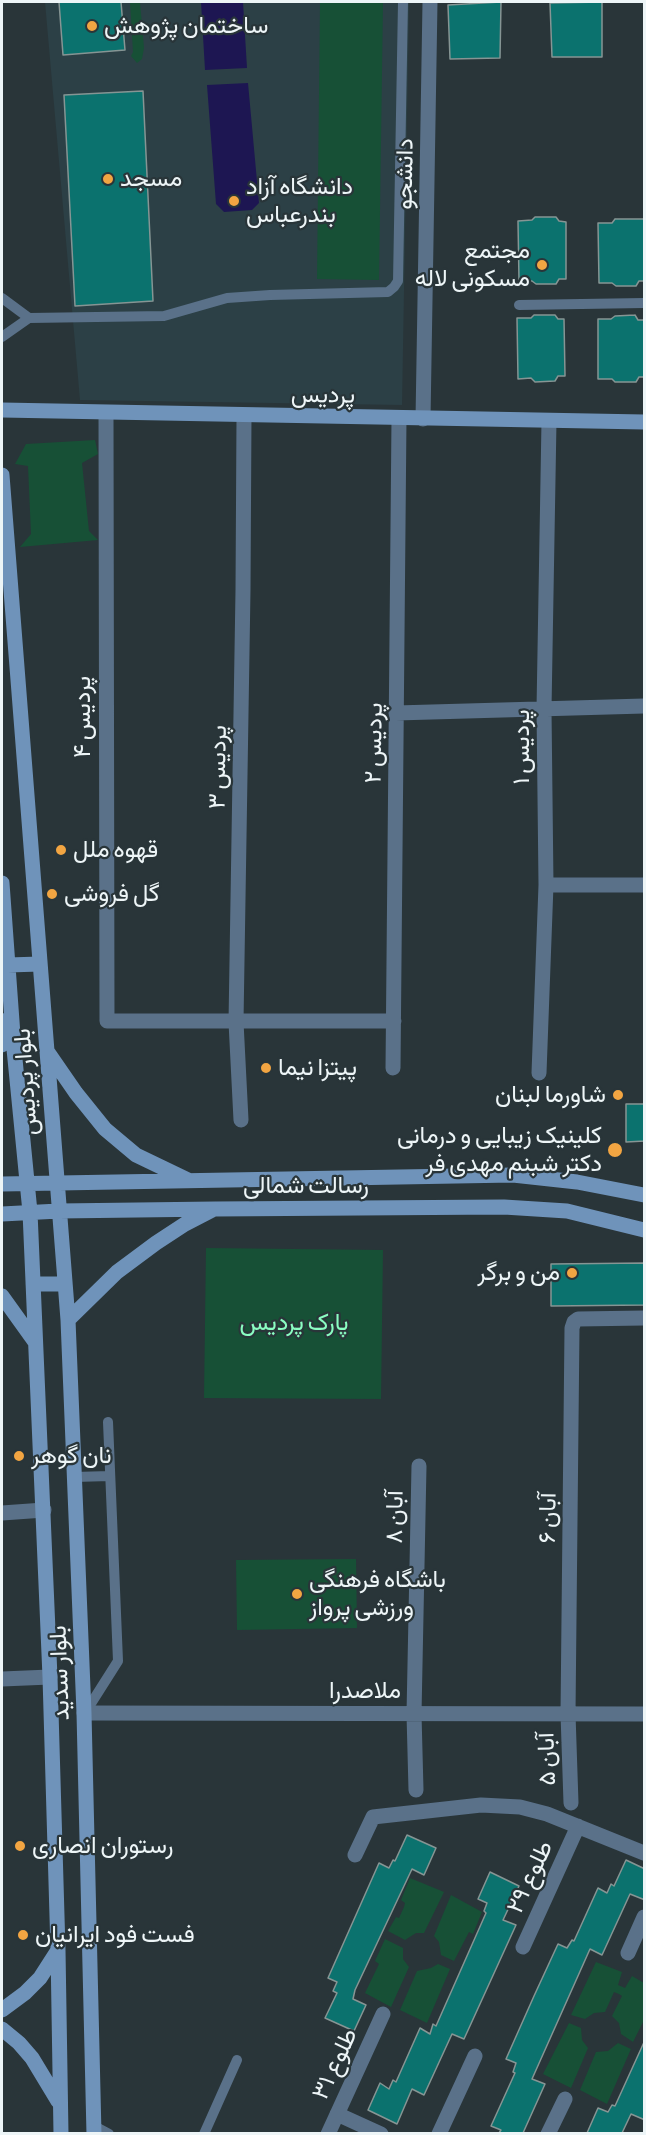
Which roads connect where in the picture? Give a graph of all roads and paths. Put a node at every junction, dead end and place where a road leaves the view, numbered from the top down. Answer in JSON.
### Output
{"nodes":[{"id":1,"x":403,"y":2,"type":"edge"},
{"id":2,"x":430,"y":2,"type":"edge"},
{"id":3,"x":2,"y":298,"type":"edge"},
{"id":4,"x":645,"y":303,"type":"edge"},
{"id":5,"x":519,"y":305,"type":"dead end"},
{"id":6,"x":29,"y":318,"type":"junction"},
{"id":7,"x":2,"y":337,"type":"edge"},
{"id":8,"x":2,"y":410,"type":"edge"},
{"id":9,"x":106,"y":413,"type":"junction"},
{"id":10,"x":244,"y":416,"type":"junction"},
{"id":11,"x":399,"y":418,"type":"junction"},
{"id":12,"x":423,"y":419,"type":"junction"},
{"id":13,"x":549,"y":421,"type":"junction"},
{"id":14,"x":645,"y":422,"type":"edge"},
{"id":15,"x":2,"y":475,"type":"edge"},
{"id":16,"x":645,"y":706,"type":"edge"},
{"id":17,"x":544,"y":709,"type":"junction"},
{"id":18,"x":396,"y":713,"type":"junction"},
{"id":19,"x":2,"y":883,"type":"edge"},
{"id":20,"x":546,"y":885,"type":"junction"},
{"id":21,"x":645,"y":885,"type":"edge"},
{"id":22,"x":8,"y":964,"type":"junction"},
{"id":23,"x":40,"y":964,"type":"junction"},
{"id":24,"x":11,"y":1007,"type":"junction"},
{"id":25,"x":394,"y":1021,"type":"junction"},
{"id":26,"x":236,"y":1022,"type":"junction"},
{"id":27,"x":2,"y":1045,"type":"edge"},
{"id":28,"x":46,"y":1050,"type":"junction"},
{"id":29,"x":393,"y":1068,"type":"dead end"},
{"id":30,"x":539,"y":1073,"type":"dead end"},
{"id":31,"x":241,"y":1120,"type":"dead end"},
{"id":32,"x":191,"y":1182,"type":"junction"},
{"id":33,"x":28,"y":1183,"type":"junction"},
{"id":34,"x":140,"y":1183,"type":"junction"},
{"id":35,"x":2,"y":1184,"type":"edge"},
{"id":36,"x":56,"y":1184,"type":"junction"},
{"id":37,"x":645,"y":1195,"type":"edge"},
{"id":38,"x":215,"y":1209,"type":"junction"},
{"id":39,"x":139,"y":1210,"type":"junction"},
{"id":40,"x":58,"y":1211,"type":"junction"},
{"id":41,"x":30,"y":1212,"type":"junction"},
{"id":42,"x":2,"y":1214,"type":"edge"},
{"id":43,"x":645,"y":1230,"type":"edge"},
{"id":44,"x":33,"y":1284,"type":"junction"},
{"id":45,"x":64,"y":1284,"type":"junction"},
{"id":46,"x":2,"y":1296,"type":"edge"},
{"id":47,"x":645,"y":1318,"type":"edge"},
{"id":48,"x":68,"y":1320,"type":"junction"},
{"id":49,"x":35,"y":1342,"type":"junction"},
{"id":50,"x":108,"y":1422,"type":"dead end"},
{"id":51,"x":419,"y":1466,"type":"dead end"},
{"id":52,"x":110,"y":1476,"type":"junction"},
{"id":53,"x":74,"y":1477,"type":"junction"},
{"id":54,"x":44,"y":1510,"type":"junction"},
{"id":55,"x":2,"y":1513,"type":"edge"},
{"id":56,"x":50,"y":1677,"type":"junction"},
{"id":57,"x":2,"y":1679,"type":"edge"},
{"id":58,"x":84,"y":1713,"type":"junction"},
{"id":59,"x":414,"y":1714,"type":"junction"},
{"id":60,"x":568,"y":1714,"type":"junction"},
{"id":61,"x":645,"y":1714,"type":"edge"},
{"id":62,"x":416,"y":1790,"type":"dead end"},
{"id":63,"x":571,"y":1803,"type":"dead end"},
{"id":64,"x":578,"y":1826,"type":"junction"},
{"id":65,"x":645,"y":1853,"type":"edge"},
{"id":66,"x":355,"y":1855,"type":"dead end"},
{"id":67,"x":645,"y":1917,"type":"edge"},
{"id":68,"x":523,"y":1947,"type":"dead end"},
{"id":69,"x":58,"y":1950,"type":"junction"},
{"id":70,"x":628,"y":1953,"type":"dead end"},
{"id":71,"x":2,"y":2010,"type":"edge"},
{"id":72,"x":383,"y":2014,"type":"dead end"},
{"id":73,"x":2,"y":2029,"type":"edge"},
{"id":74,"x":475,"y":2056,"type":"dead end"},
{"id":75,"x":237,"y":2060,"type":"dead end"},
{"id":76,"x":565,"y":2099,"type":"dead end"},
{"id":77,"x":59,"y":2103,"type":"junction"},
{"id":78,"x":337,"y":2114,"type":"junction"},
{"id":79,"x":94,"y":2130,"type":"edge"},
{"id":80,"x":60,"y":2133,"type":"edge"},
{"id":81,"x":109,"y":2133,"type":"edge"},
{"id":82,"x":204,"y":2133,"type":"edge"},
{"id":83,"x":328,"y":2133,"type":"edge"},
{"id":84,"x":381,"y":2133,"type":"edge"},
{"id":85,"x":439,"y":2133,"type":"edge"},
{"id":86,"x":548,"y":2133,"type":"edge"}],
"edges":[{"from":1,"to":6,"type":"lane"},
{"from":2,"to":12,"type":"street","name":"دانشجو"},
{"from":3,"to":6,"type":"lane"},
{"from":4,"to":5,"type":"lane"},
{"from":6,"to":7,"type":"lane"},
{"from":8,"to":9,"type":"main road","name":"پردیس"},
{"from":9,"to":10,"type":"main road","name":"پردیس"},
{"from":9,"to":26,"type":"street","name":"پردیس ۴"},
{"from":10,"to":11,"type":"main road","name":"پردیس"},
{"from":10,"to":26,"type":"street","name":"پردیس ۳"},
{"from":11,"to":12,"type":"main road","name":"پردیس"},
{"from":11,"to":18,"type":"street","name":"پردیس ۲"},
{"from":12,"to":13,"type":"main road","name":"پردیس"},
{"from":13,"to":14,"type":"main road","name":"پردیس"},
{"from":13,"to":17,"type":"street","name":"پردیس ۱"},
{"from":15,"to":23,"type":"main road","name":"بلوار پردیس"},
{"from":16,"to":17,"type":"street"},
{"from":17,"to":18,"type":"street"},
{"from":17,"to":20,"type":"street","name":"پردیس ۱"},
{"from":18,"to":25,"type":"street","name":"پردیس ۲"},
{"from":19,"to":22,"type":"main road","name":"بلوار پردیس"},
{"from":20,"to":21,"type":"street"},
{"from":20,"to":30,"type":"street","name":"پردیس ۱"},
{"from":22,"to":23,"type":"main road"},
{"from":22,"to":24,"type":"main road","name":"بلوار پردیس"},
{"from":23,"to":28,"type":"main road","name":"بلوار پردیس"},
{"from":24,"to":27,"type":"main road"},
{"from":24,"to":33,"type":"main road","name":"بلوار پردیس"},
{"from":25,"to":26,"type":"street"},
{"from":25,"to":29,"type":"street","name":"پردیس ۲"},
{"from":26,"to":31,"type":"street","name":"پردیس ۳"},
{"from":28,"to":32,"type":"main road"},
{"from":28,"to":36,"type":"main road","name":"بلوار پردیس"},
{"from":32,"to":34,"type":"main road","name":"رسالت شمالی"},
{"from":32,"to":37,"type":"main road","name":"رسالت شمالی"},
{"from":33,"to":35,"type":"main road","name":"رسالت شمالی"},
{"from":33,"to":36,"type":"main road","name":"رسالت شمالی"},
{"from":33,"to":41,"type":"main road","name":"بلوار پردیس"},
{"from":34,"to":36,"type":"main road","name":"رسالت شمالی"},
{"from":34,"to":39,"type":"main road"},
{"from":36,"to":40,"type":"main road","name":"بلوار پردیس"},
{"from":38,"to":39,"type":"main road","name":"رسالت شمالی"},
{"from":38,"to":43,"type":"main road","name":"رسالت شمالی"},
{"from":38,"to":48,"type":"main road"},
{"from":39,"to":40,"type":"main road","name":"رسالت شمالی"},
{"from":40,"to":41,"type":"main road","name":"رسالت شمالی"},
{"from":40,"to":45,"type":"main road","name":"بلوار سدید"},
{"from":41,"to":42,"type":"main road","name":"رسالت شمالی"},
{"from":41,"to":44,"type":"main road","name":"بلوار سدید"},
{"from":44,"to":45,"type":"main road"},
{"from":44,"to":49,"type":"main road","name":"بلوار سدید"},
{"from":45,"to":48,"type":"main road","name":"بلوار سدید"},
{"from":46,"to":49,"type":"main road"},
{"from":47,"to":60,"type":"street","name":"آبان ۶"},
{"from":48,"to":53,"type":"main road","name":"بلوار سدید"},
{"from":49,"to":54,"type":"main road","name":"بلوار سدید"},
{"from":50,"to":52,"type":"lane"},
{"from":51,"to":59,"type":"street","name":"آبان ۸"},
{"from":52,"to":53,"type":"lane"},
{"from":52,"to":58,"type":"lane"},
{"from":53,"to":58,"type":"main road","name":"بلوار سدید"},
{"from":54,"to":55,"type":"street"},
{"from":54,"to":56,"type":"main road","name":"بلوار سدید"},
{"from":56,"to":57,"type":"street"},
{"from":56,"to":69,"type":"main road","name":"بلوار سدید"},
{"from":58,"to":59,"type":"street","name":"ملاصدرا"},
{"from":58,"to":79,"type":"main road","name":"بلوار سدید"},
{"from":59,"to":60,"type":"street","name":"ملاصدرا"},
{"from":59,"to":62,"type":"street","name":"آبان ۸"},
{"from":60,"to":61,"type":"street","name":"ملاصدرا"},
{"from":60,"to":63,"type":"street","name":"آبان ۵"},
{"from":64,"to":65,"type":"street"},
{"from":64,"to":66,"type":"street"},
{"from":64,"to":68,"type":"street","name":"طلوع ۲۹"},
{"from":67,"to":70,"type":"street"},
{"from":69,"to":71,"type":"main road"},
{"from":69,"to":77,"type":"main road","name":"بلوار سدید"},
{"from":72,"to":78,"type":"street","name":"طلوع ۳۱"},
{"from":73,"to":77,"type":"main road"},
{"from":74,"to":85,"type":"street"},
{"from":75,"to":82,"type":"lane"},
{"from":76,"to":86,"type":"street"},
{"from":77,"to":80,"type":"main road","name":"بلوار سدید"},
{"from":78,"to":83,"type":"street","name":"طلوع ۳۱"},
{"from":78,"to":84,"type":"street"},
{"from":79,"to":81,"type":"lane"}]}
